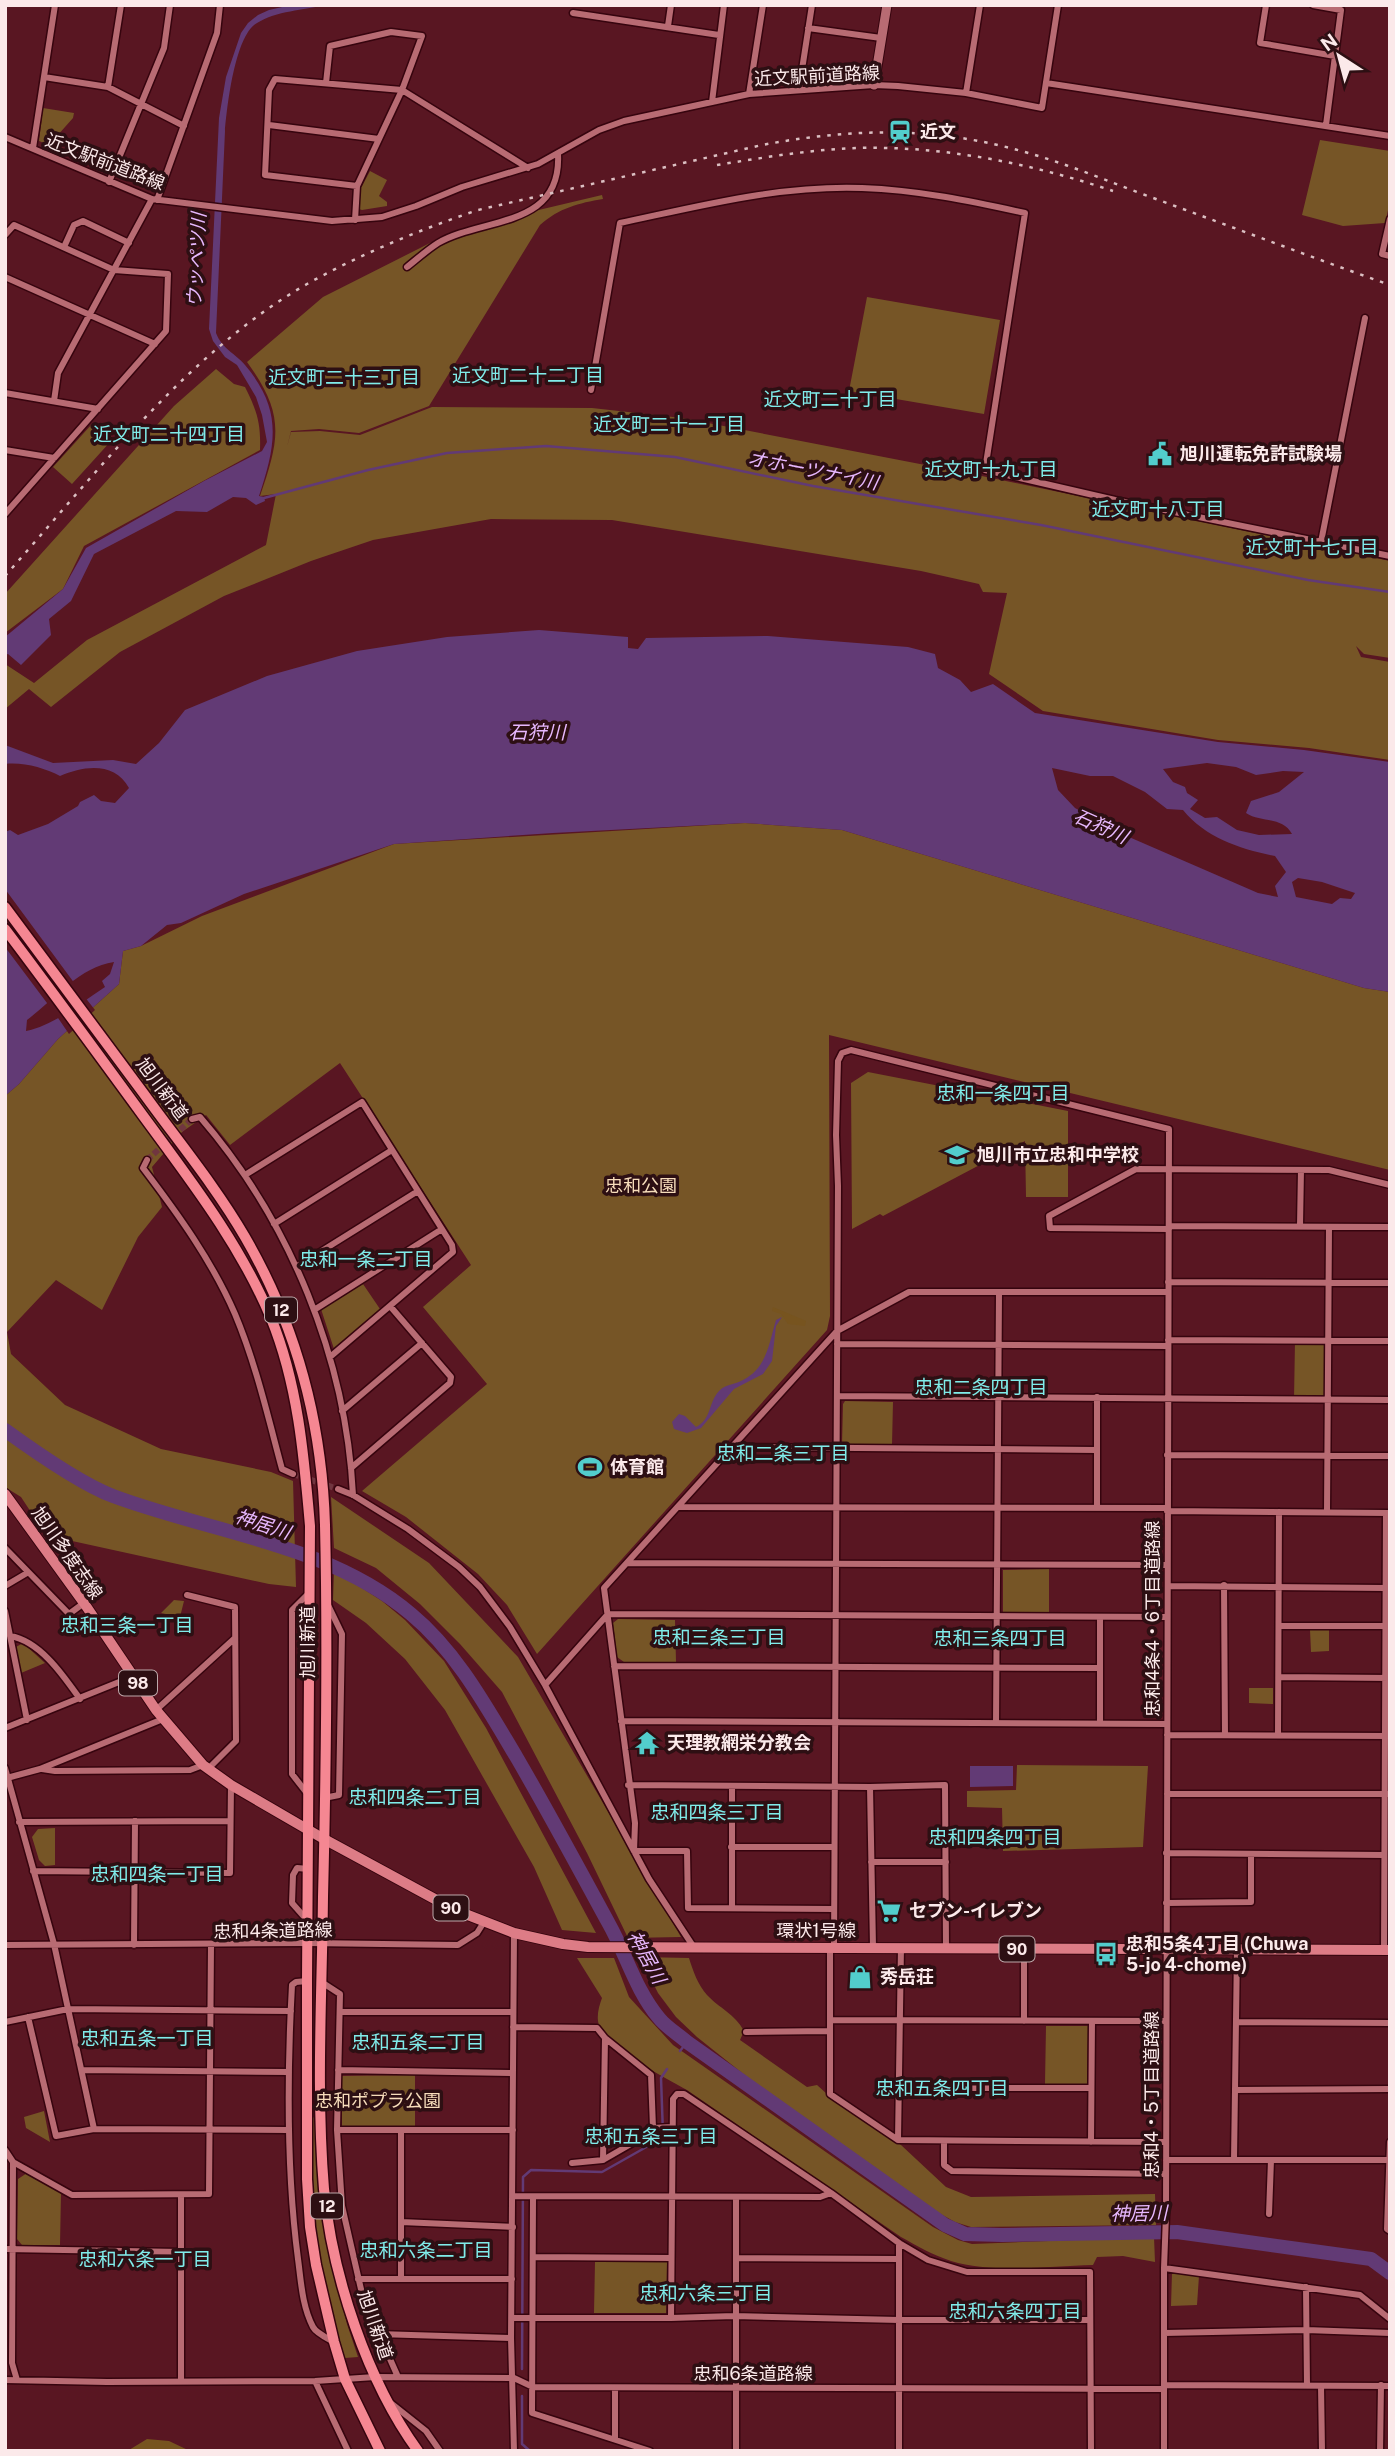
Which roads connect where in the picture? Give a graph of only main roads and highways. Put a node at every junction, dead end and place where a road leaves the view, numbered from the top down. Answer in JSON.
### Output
{"nodes":[{"id":1,"x":887,"y":5,"type":"edge"},
{"id":2,"x":874,"y":85,"type":"road end"},
{"id":3,"x":5,"y":907,"type":"edge"},
{"id":4,"x":5,"y":929,"type":"edge"},
{"id":5,"x":5,"y":1494,"type":"edge"},
{"id":6,"x":310,"y":1830,"type":"junction"},
{"id":7,"x":324,"y":1839,"type":"junction"},
{"id":8,"x":1387,"y":1951,"type":"edge"},
{"id":9,"x":380,"y":2451,"type":"edge"},
{"id":10,"x":418,"y":2451,"type":"edge"}],
"edges":[{"from":1,"to":2,"type":"main road"},
{"from":3,"to":7,"type":"highway","name":"旭川新道","number":"12"},
{"from":4,"to":6,"type":"highway","name":"旭川新道","number":"12"},
{"from":5,"to":6,"type":"main road","name":"旭川多度志線","number":"98"},
{"from":6,"to":7,"type":"main road","name":"環状1号線","number":"90"},
{"from":6,"to":9,"type":"highway","name":"旭川新道","number":"12"},
{"from":7,"to":8,"type":"main road","name":"環状1号線","number":"90"},
{"from":7,"to":10,"type":"highway","name":"旭川新道","number":"12"}]}
